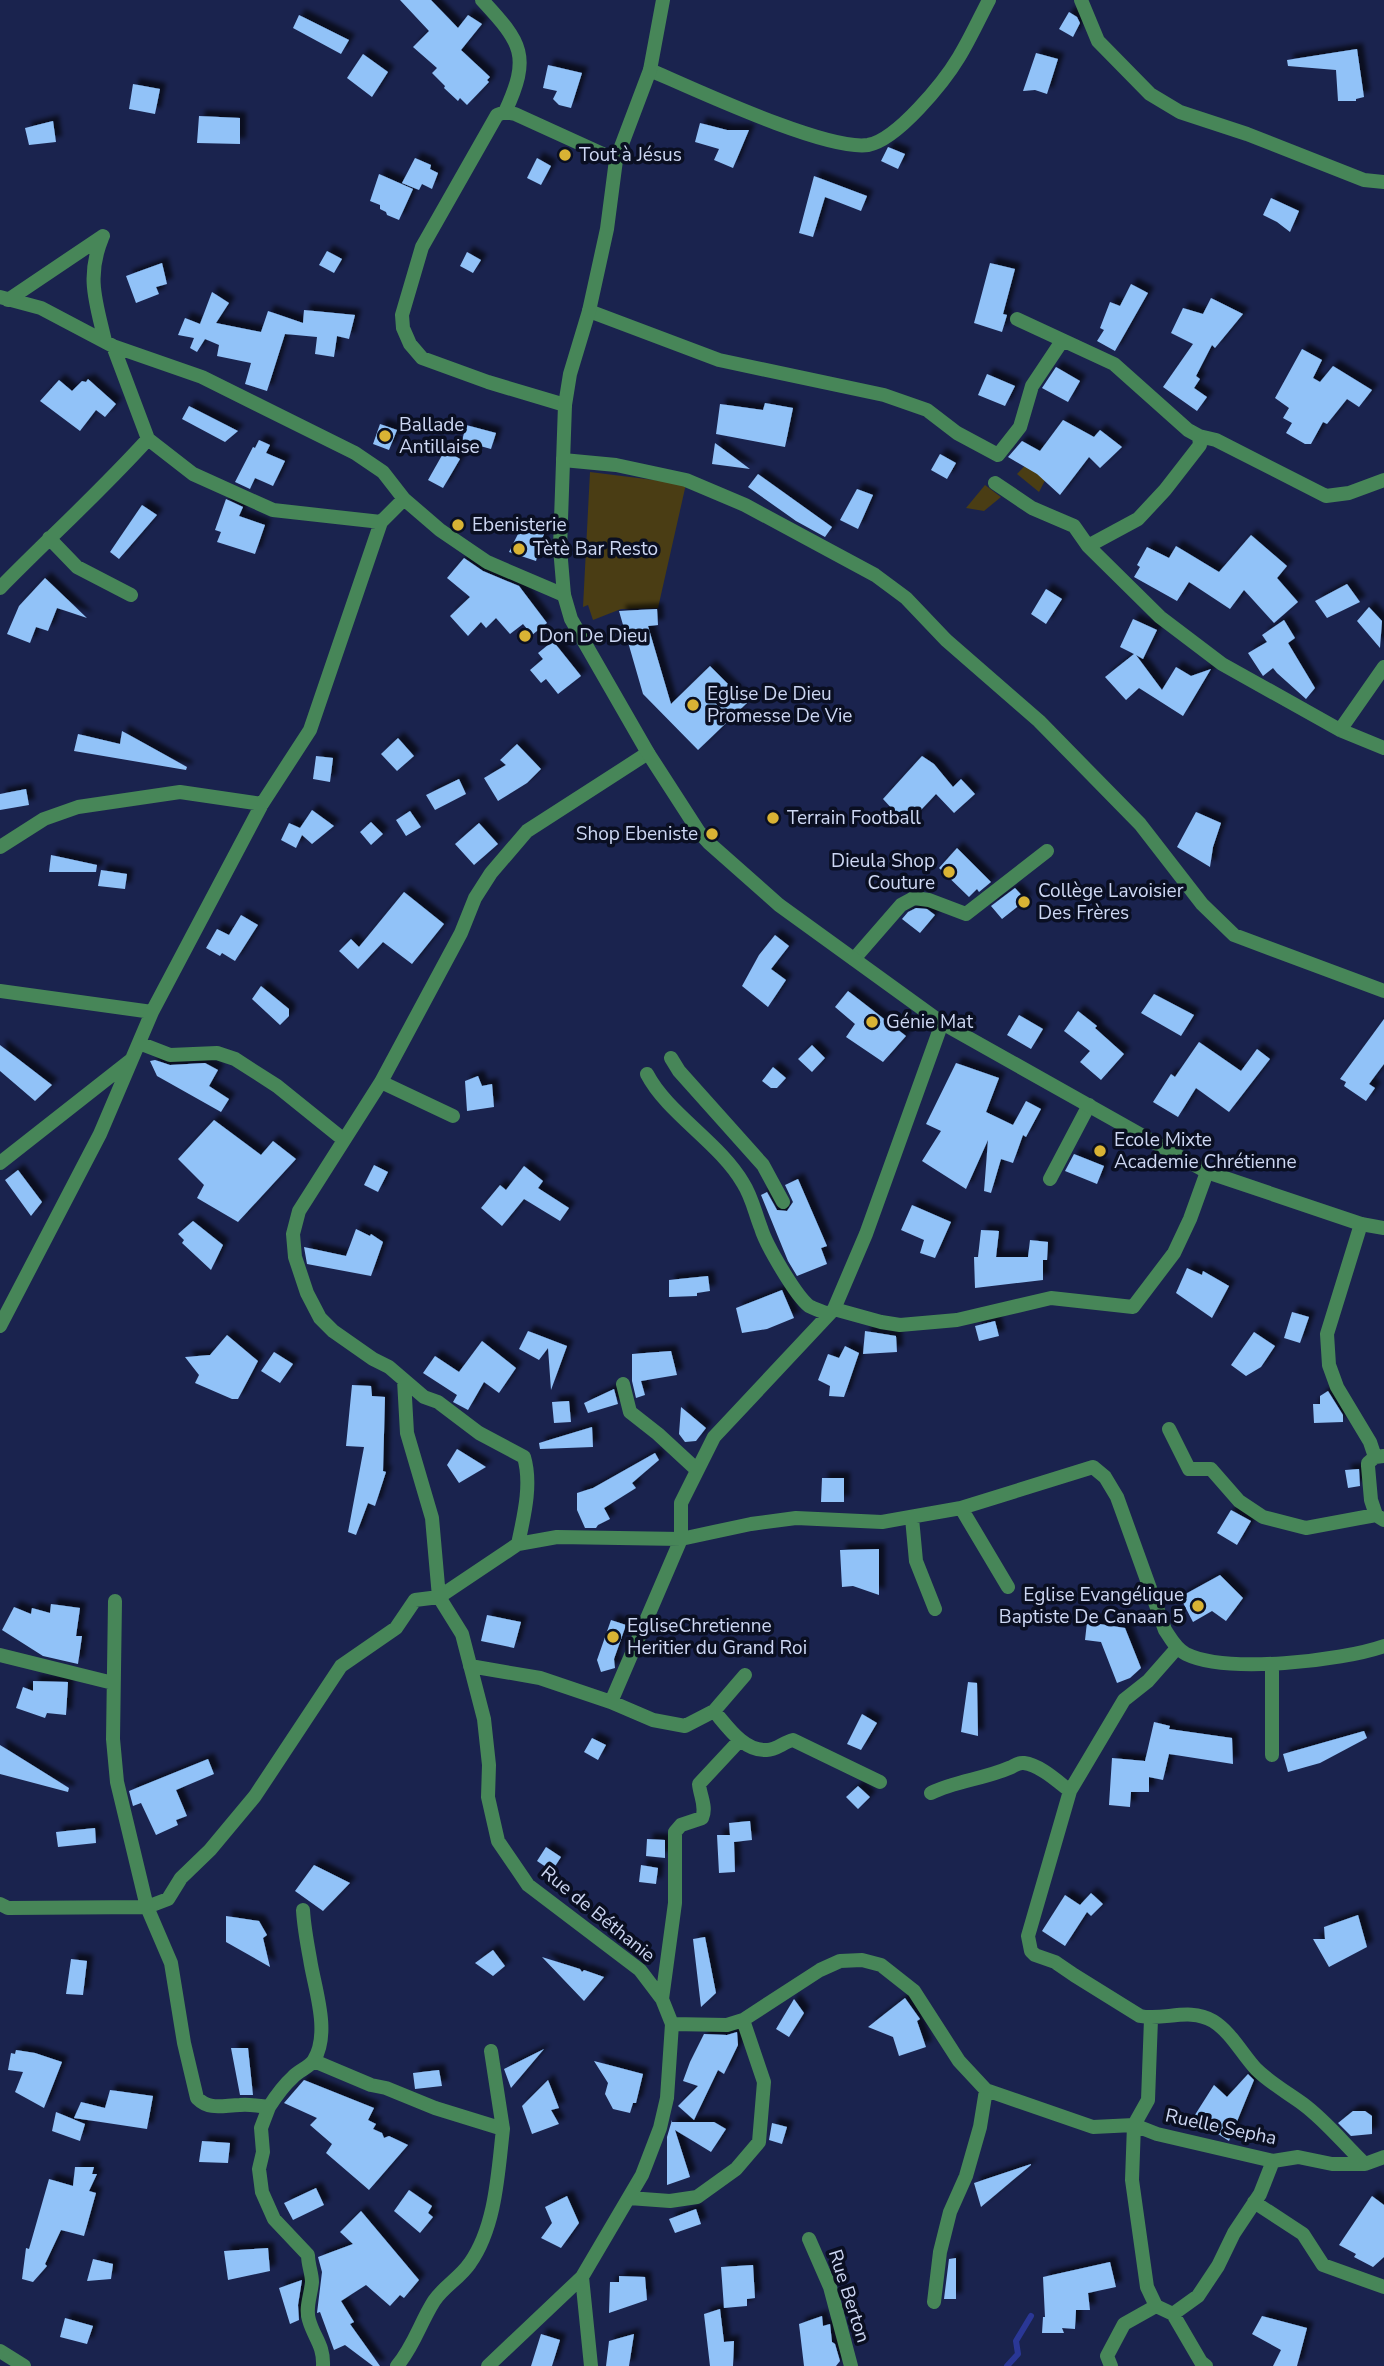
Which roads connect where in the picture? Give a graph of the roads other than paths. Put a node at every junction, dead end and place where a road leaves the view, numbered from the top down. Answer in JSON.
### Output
{"nodes":[{"id":1,"x":482,"y":0,"type":"edge"},
{"id":2,"x":663,"y":0,"type":"edge"},
{"id":3,"x":989,"y":0,"type":"edge"},
{"id":4,"x":1081,"y":0,"type":"edge"},
{"id":5,"x":650,"y":70,"type":"junction"},
{"id":6,"x":505,"y":112,"type":"junction"},
{"id":7,"x":617,"y":160,"type":"junction"},
{"id":8,"x":1384,"y":182,"type":"edge"},
{"id":9,"x":4,"y":298,"type":"edge"},
{"id":10,"x":589,"y":311,"type":"junction"},
{"id":11,"x":1017,"y":318,"type":"dead end"},
{"id":12,"x":1062,"y":341,"type":"junction"},
{"id":13,"x":109,"y":344,"type":"junction"},
{"id":14,"x":565,"y":405,"type":"junction"},
{"id":15,"x":1199,"y":436,"type":"junction"},
{"id":16,"x":148,"y":439,"type":"junction"},
{"id":17,"x":563,"y":460,"type":"junction"},
{"id":18,"x":1384,"y":480,"type":"edge"},
{"id":19,"x":995,"y":483,"type":"dead end"},
{"id":20,"x":404,"y":499,"type":"junction"},
{"id":21,"x":381,"y":522,"type":"junction"},
{"id":22,"x":49,"y":538,"type":"junction"},
{"id":23,"x":1088,"y":546,"type":"junction"},
{"id":24,"x":0,"y":589,"type":"edge"},
{"id":25,"x":131,"y":594,"type":"dead end"},
{"id":26,"x":564,"y":595,"type":"junction"},
{"id":27,"x":1384,"y":667,"type":"edge"},
{"id":28,"x":1340,"y":730,"type":"junction"},
{"id":29,"x":1384,"y":747,"type":"edge"},
{"id":30,"x":648,"y":752,"type":"junction"},
{"id":31,"x":262,"y":804,"type":"junction"},
{"id":32,"x":0,"y":847,"type":"edge"},
{"id":33,"x":1047,"y":851,"type":"dead end"},
{"id":34,"x":855,"y":959,"type":"junction"},
{"id":35,"x":0,"y":991,"type":"edge"},
{"id":36,"x":1384,"y":992,"type":"edge"},
{"id":37,"x":152,"y":1012,"type":"junction"},
{"id":38,"x":942,"y":1023,"type":"junction"},
{"id":39,"x":139,"y":1043,"type":"junction"},
{"id":40,"x":671,"y":1058,"type":"dead end"},
{"id":41,"x":132,"y":1059,"type":"junction"},
{"id":42,"x":647,"y":1074,"type":"dead end"},
{"id":43,"x":381,"y":1082,"type":"junction"},
{"id":44,"x":1088,"y":1104,"type":"junction"},
{"id":45,"x":453,"y":1116,"type":"dead end"},
{"id":46,"x":344,"y":1140,"type":"junction"},
{"id":47,"x":0,"y":1163,"type":"edge"},
{"id":48,"x":1207,"y":1172,"type":"junction"},
{"id":49,"x":1050,"y":1179,"type":"dead end"},
{"id":50,"x":783,"y":1202,"type":"dead end"},
{"id":51,"x":1362,"y":1224,"type":"junction"},
{"id":52,"x":1384,"y":1228,"type":"edge"},
{"id":53,"x":832,"y":1312,"type":"junction"},
{"id":54,"x":0,"y":1326,"type":"edge"},
{"id":55,"x":404,"y":1380,"type":"junction"},
{"id":56,"x":623,"y":1384,"type":"dead end"},
{"id":57,"x":1169,"y":1429,"type":"dead end"},
{"id":58,"x":1380,"y":1457,"type":"edge"},
{"id":59,"x":697,"y":1470,"type":"junction"},
{"id":60,"x":961,"y":1508,"type":"junction"},
{"id":61,"x":912,"y":1518,"type":"junction"},
{"id":62,"x":1380,"y":1518,"type":"edge"},
{"id":63,"x":681,"y":1539,"type":"junction"},
{"id":64,"x":518,"y":1544,"type":"junction"},
{"id":65,"x":1008,"y":1587,"type":"dead end"},
{"id":66,"x":439,"y":1597,"type":"junction"},
{"id":67,"x":115,"y":1601,"type":"dead end"},
{"id":68,"x":935,"y":1609,"type":"dead end"},
{"id":69,"x":1384,"y":1646,"type":"edge"},
{"id":70,"x":1177,"y":1648,"type":"junction"},
{"id":71,"x":0,"y":1656,"type":"edge"},
{"id":72,"x":1272,"y":1664,"type":"junction"},
{"id":73,"x":470,"y":1667,"type":"junction"},
{"id":74,"x":745,"y":1675,"type":"dead end"},
{"id":75,"x":113,"y":1683,"type":"junction"},
{"id":76,"x":611,"y":1702,"type":"junction"},
{"id":77,"x":714,"y":1711,"type":"junction"},
{"id":78,"x":740,"y":1740,"type":"junction"},
{"id":79,"x":1272,"y":1755,"type":"dead end"},
{"id":80,"x":880,"y":1782,"type":"dead end"},
{"id":81,"x":1070,"y":1791,"type":"junction"},
{"id":82,"x":931,"y":1793,"type":"dead end"},
{"id":83,"x":0,"y":1904,"type":"edge"},
{"id":84,"x":147,"y":1907,"type":"junction"},
{"id":85,"x":303,"y":1910,"type":"dead end"},
{"id":86,"x":662,"y":1999,"type":"junction"},
{"id":87,"x":1152,"y":2019,"type":"junction"},
{"id":88,"x":743,"y":2021,"type":"junction"},
{"id":89,"x":672,"y":2024,"type":"junction"},
{"id":90,"x":491,"y":2051,"type":"dead end"},
{"id":91,"x":314,"y":2061,"type":"junction"},
{"id":92,"x":986,"y":2090,"type":"junction"},
{"id":93,"x":269,"y":2107,"type":"junction"},
{"id":94,"x":1133,"y":2125,"type":"junction"},
{"id":95,"x":503,"y":2129,"type":"junction"},
{"id":96,"x":1384,"y":2157,"type":"edge"},
{"id":97,"x":1273,"y":2161,"type":"junction"},
{"id":98,"x":1365,"y":2164,"type":"junction"},
{"id":99,"x":629,"y":2198,"type":"junction"},
{"id":100,"x":1254,"y":2202,"type":"junction"},
{"id":101,"x":809,"y":2239,"type":"dead end"},
{"id":102,"x":582,"y":2277,"type":"junction"},
{"id":103,"x":1384,"y":2287,"type":"edge"},
{"id":104,"x":934,"y":2302,"type":"dead end"},
{"id":105,"x":1156,"y":2306,"type":"junction"},
{"id":106,"x":1173,"y":2314,"type":"junction"},
{"id":107,"x":0,"y":2351,"type":"edge"},
{"id":108,"x":24,"y":2366,"type":"edge"},
{"id":109,"x":323,"y":2366,"type":"edge"},
{"id":110,"x":397,"y":2366,"type":"edge"},
{"id":111,"x":488,"y":2366,"type":"edge"},
{"id":112,"x":591,"y":2366,"type":"edge"},
{"id":113,"x":851,"y":2366,"type":"edge"},
{"id":114,"x":1111,"y":2366,"type":"edge"},
{"id":115,"x":1206,"y":2366,"type":"edge"}],
"edges":[{"from":1,"to":6,"type":"street"},
{"from":2,"to":5,"type":"street"},
{"from":3,"to":5,"type":"street"},
{"from":4,"to":8,"type":"street"},
{"from":5,"to":7,"type":"street"},
{"from":6,"to":7,"type":"street"},
{"from":6,"to":14,"type":"street"},
{"from":7,"to":10,"type":"street"},
{"from":9,"to":13,"type":"street"},
{"from":9,"to":13,"type":"street"},
{"from":10,"to":12,"type":"street"},
{"from":10,"to":14,"type":"street"},
{"from":11,"to":12,"type":"street"},
{"from":12,"to":15,"type":"street"},
{"from":13,"to":16,"type":"street"},
{"from":13,"to":20,"type":"street"},
{"from":14,"to":17,"type":"street"},
{"from":15,"to":18,"type":"street"},
{"from":15,"to":23,"type":"street"},
{"from":16,"to":21,"type":"street"},
{"from":16,"to":22,"type":"street"},
{"from":17,"to":26,"type":"street"},
{"from":17,"to":36,"type":"street"},
{"from":19,"to":23,"type":"street"},
{"from":20,"to":21,"type":"street"},
{"from":20,"to":26,"type":"street"},
{"from":21,"to":31,"type":"street"},
{"from":22,"to":24,"type":"street"},
{"from":22,"to":25,"type":"street"},
{"from":23,"to":28,"type":"street"},
{"from":26,"to":30,"type":"street"},
{"from":27,"to":28,"type":"street"},
{"from":28,"to":29,"type":"street"},
{"from":30,"to":34,"type":"street"},
{"from":30,"to":43,"type":"street"},
{"from":31,"to":32,"type":"street"},
{"from":31,"to":37,"type":"street"},
{"from":33,"to":34,"type":"street"},
{"from":34,"to":38,"type":"street"},
{"from":35,"to":37,"type":"street"},
{"from":37,"to":39,"type":"street"},
{"from":38,"to":44,"type":"street"},
{"from":38,"to":53,"type":"street"},
{"from":39,"to":41,"type":"street"},
{"from":39,"to":46,"type":"street"},
{"from":40,"to":50,"type":"street"},
{"from":41,"to":47,"type":"street"},
{"from":41,"to":54,"type":"street"},
{"from":42,"to":53,"type":"street"},
{"from":43,"to":45,"type":"street"},
{"from":43,"to":46,"type":"street"},
{"from":44,"to":48,"type":"street"},
{"from":44,"to":49,"type":"street"},
{"from":46,"to":55,"type":"street"},
{"from":48,"to":51,"type":"street"},
{"from":48,"to":53,"type":"street"},
{"from":51,"to":52,"type":"street"},
{"from":51,"to":58,"type":"street"},
{"from":53,"to":59,"type":"street"},
{"from":55,"to":64,"type":"street"},
{"from":55,"to":66,"type":"street","name":"Rue de Béthanie"},
{"from":56,"to":59,"type":"street"},
{"from":57,"to":62,"type":"street"},
{"from":58,"to":62,"type":"street"},
{"from":59,"to":63,"type":"street"},
{"from":60,"to":61,"type":"street"},
{"from":60,"to":65,"type":"street"},
{"from":60,"to":70,"type":"street"},
{"from":61,"to":63,"type":"street"},
{"from":61,"to":68,"type":"street"},
{"from":63,"to":64,"type":"street"},
{"from":63,"to":76,"type":"street"},
{"from":64,"to":66,"type":"street"},
{"from":66,"to":73,"type":"street","name":"Rue de Béthanie"},
{"from":66,"to":84,"type":"street"},
{"from":67,"to":75,"type":"street"},
{"from":69,"to":72,"type":"street"},
{"from":70,"to":72,"type":"street"},
{"from":70,"to":81,"type":"street"},
{"from":71,"to":75,"type":"street"},
{"from":72,"to":79,"type":"street"},
{"from":73,"to":76,"type":"street"},
{"from":73,"to":86,"type":"street","name":"Rue de Béthanie"},
{"from":74,"to":77,"type":"street"},
{"from":75,"to":84,"type":"street"},
{"from":76,"to":77,"type":"street"},
{"from":77,"to":78,"type":"street"},
{"from":78,"to":80,"type":"street"},
{"from":78,"to":86,"type":"street"},
{"from":81,"to":82,"type":"street"},
{"from":81,"to":87,"type":"street"},
{"from":83,"to":84,"type":"street"},
{"from":84,"to":93,"type":"street"},
{"from":85,"to":91,"type":"street"},
{"from":86,"to":89,"type":"street","name":"Rue de Béthanie"},
{"from":87,"to":94,"type":"street"},
{"from":87,"to":98,"type":"street"},
{"from":88,"to":89,"type":"street"},
{"from":88,"to":92,"type":"street"},
{"from":88,"to":99,"type":"street"},
{"from":89,"to":99,"type":"street","name":"Rue de Béthanie"},
{"from":90,"to":95,"type":"street"},
{"from":91,"to":93,"type":"street"},
{"from":91,"to":95,"type":"street"},
{"from":92,"to":94,"type":"street"},
{"from":92,"to":104,"type":"street"},
{"from":93,"to":109,"type":"street"},
{"from":94,"to":97,"type":"street","name":"Ruelle Sepha"},
{"from":94,"to":105,"type":"street"},
{"from":95,"to":110,"type":"street"},
{"from":96,"to":98,"type":"street","name":"Ruelle Sepha"},
{"from":97,"to":98,"type":"street","name":"Ruelle Sepha"},
{"from":97,"to":100,"type":"street"},
{"from":99,"to":102,"type":"street","name":"Rue de Béthanie"},
{"from":100,"to":103,"type":"street"},
{"from":100,"to":106,"type":"street"},
{"from":101,"to":113,"type":"street","name":"Rue Berton"},
{"from":102,"to":111,"type":"street","name":"Rue de Béthanie"},
{"from":102,"to":112,"type":"street"},
{"from":105,"to":106,"type":"street"},
{"from":105,"to":114,"type":"street"},
{"from":106,"to":115,"type":"street"},
{"from":107,"to":108,"type":"street"}]}
